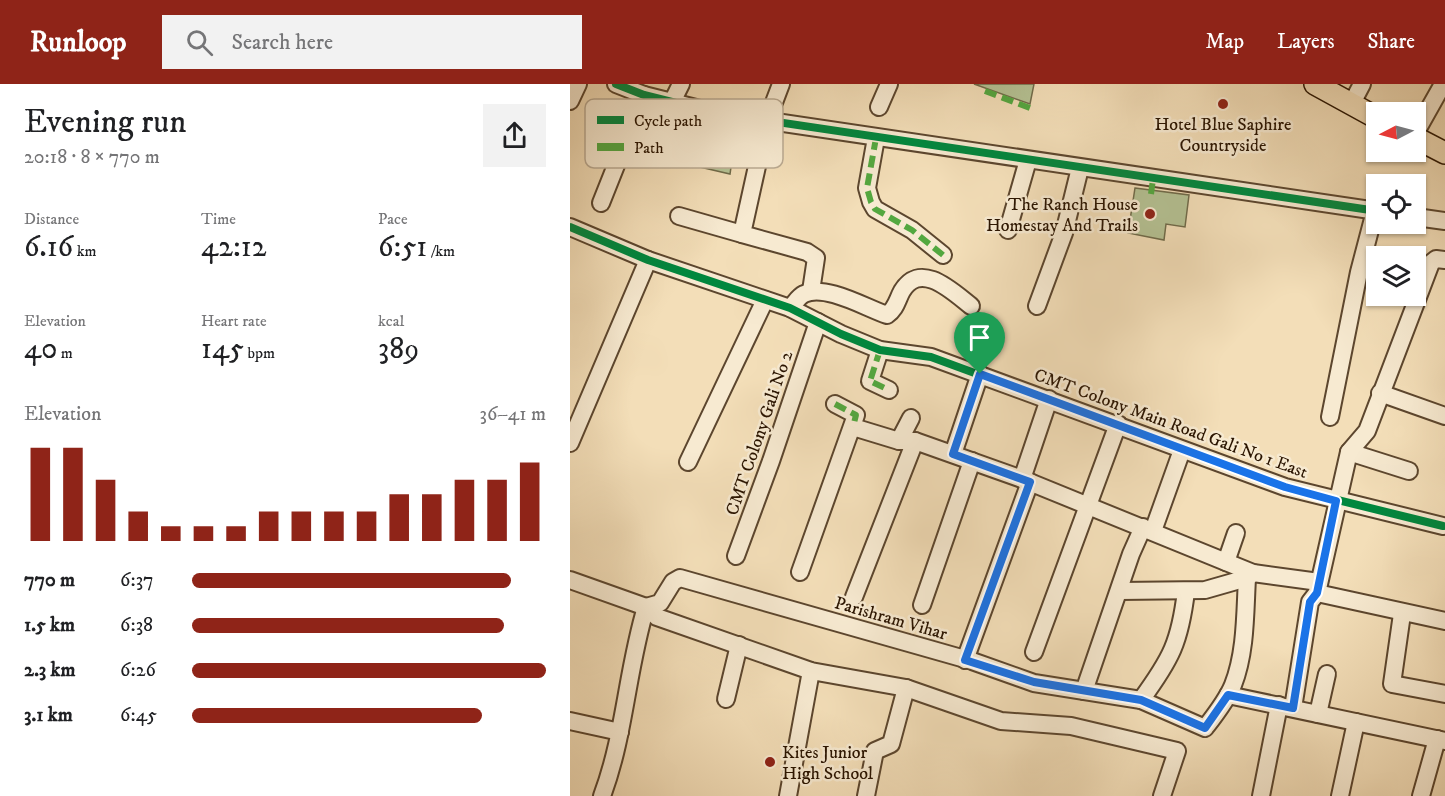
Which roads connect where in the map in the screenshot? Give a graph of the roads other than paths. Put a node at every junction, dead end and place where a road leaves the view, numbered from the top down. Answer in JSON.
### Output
{"nodes":[{"id":1,"x":578,"y":84,"type":"edge"},
{"id":2,"x":618,"y":84,"type":"edge"},
{"id":3,"x":681,"y":84,"type":"edge"},
{"id":4,"x":782,"y":84,"type":"edge"},
{"id":5,"x":889,"y":84,"type":"edge"},
{"id":6,"x":1315,"y":84,"type":"edge"},
{"id":7,"x":1362,"y":84,"type":"edge"},
{"id":8,"x":1443,"y":84,"type":"edge"},
{"id":9,"x":643,"y":98,"type":"joint"},
{"id":10,"x":650,"y":99,"type":"edge"},
{"id":11,"x":674,"y":99,"type":"edge"},
{"id":12,"x":776,"y":99,"type":"edge"},
{"id":13,"x":570,"y":101,"type":"edge"},
{"id":14,"x":1351,"y":105,"type":"junction"},
{"id":15,"x":879,"y":107,"type":"dead end"},
{"id":16,"x":1366,"y":112,"type":"edge"},
{"id":17,"x":1426,"y":114,"type":"edge"},
{"id":18,"x":783,"y":127,"type":"edge"},
{"id":19,"x":875,"y":141,"type":"junction"},
{"id":20,"x":1426,"y":143,"type":"edge"},
{"id":21,"x":1445,"y":153,"type":"edge"},
{"id":22,"x":1027,"y":164,"type":"junction"},
{"id":23,"x":615,"y":168,"type":"edge"},
{"id":24,"x":757,"y":168,"type":"edge"},
{"id":25,"x":1079,"y":172,"type":"junction"},
{"id":26,"x":601,"y":203,"type":"dead end"},
{"id":27,"x":1366,"y":214,"type":"edge"},
{"id":28,"x":679,"y":216,"type":"dead end"},
{"id":29,"x":1426,"y":218,"type":"edge"},
{"id":30,"x":1445,"y":221,"type":"edge"},
{"id":31,"x":570,"y":227,"type":"edge"},
{"id":32,"x":1008,"y":230,"type":"dead end"},
{"id":33,"x":742,"y":234,"type":"junction"},
{"id":34,"x":1370,"y":234,"type":"edge"},
{"id":35,"x":943,"y":255,"type":"dead end"},
{"id":36,"x":648,"y":260,"type":"junction"},
{"id":37,"x":1445,"y":260,"type":"edge"},
{"id":38,"x":811,"y":291,"type":"junction"},
{"id":39,"x":765,"y":300,"type":"junction"},
{"id":40,"x":971,"y":306,"type":"dead end"},
{"id":41,"x":1037,"y":306,"type":"dead end"},
{"id":42,"x":790,"y":308,"type":"junction"},
{"id":43,"x":818,"y":322,"type":"junction"},
{"id":44,"x":880,"y":350,"type":"junction"},
{"id":45,"x":980,"y":374,"type":"junction"},
{"id":46,"x":889,"y":390,"type":"dead end"},
{"id":47,"x":1380,"y":393,"type":"junction"},
{"id":48,"x":1049,"y":399,"type":"junction"},
{"id":49,"x":835,"y":404,"type":"dead end"},
{"id":50,"x":1445,"y":416,"type":"edge"},
{"id":51,"x":1330,"y":417,"type":"dead end"},
{"id":52,"x":911,"y":418,"type":"dead end"},
{"id":53,"x":1118,"y":424,"type":"junction"},
{"id":54,"x":853,"y":427,"type":"junction"},
{"id":55,"x":907,"y":441,"type":"junction"},
{"id":56,"x":570,"y":443,"type":"edge"},
{"id":57,"x":1182,"y":450,"type":"junction"},
{"id":58,"x":1349,"y":452,"type":"junction"},
{"id":59,"x":953,"y":454,"type":"junction"},
{"id":60,"x":972,"y":461,"type":"junction"},
{"id":61,"x":688,"y":462,"type":"dead end"},
{"id":62,"x":1410,"y":471,"type":"dead end"},
{"id":63,"x":1026,"y":480,"type":"junction"},
{"id":64,"x":1336,"y":501,"type":"junction"},
{"id":65,"x":1088,"y":505,"type":"junction"},
{"id":66,"x":1443,"y":526,"type":"dead end"},
{"id":67,"x":1148,"y":529,"type":"junction"},
{"id":68,"x":1236,"y":533,"type":"dead end"},
{"id":69,"x":736,"y":556,"type":"dead end"},
{"id":70,"x":1226,"y":562,"type":"junction"},
{"id":71,"x":800,"y":572,"type":"dead end"},
{"id":72,"x":1250,"y":576,"type":"junction"},
{"id":73,"x":570,"y":580,"type":"edge"},
{"id":74,"x":1318,"y":588,"type":"junction"},
{"id":75,"x":1120,"y":591,"type":"junction"},
{"id":76,"x":1186,"y":591,"type":"junction"},
{"id":77,"x":854,"y":597,"type":"dead end"},
{"id":78,"x":922,"y":605,"type":"dead end"},
{"id":79,"x":646,"y":607,"type":"junction"},
{"id":80,"x":1402,"y":614,"type":"junction"},
{"id":81,"x":1445,"y":621,"type":"edge"},
{"id":82,"x":739,"y":645,"type":"junction"},
{"id":83,"x":1034,"y":652,"type":"dead end"},
{"id":84,"x":965,"y":660,"type":"junction"},
{"id":85,"x":811,"y":671,"type":"junction"},
{"id":86,"x":1327,"y":674,"type":"dead end"},
{"id":87,"x":906,"y":688,"type":"junction"},
{"id":88,"x":1083,"y":691,"type":"junction"},
{"id":89,"x":1445,"y":694,"type":"edge"},
{"id":90,"x":1228,"y":695,"type":"junction"},
{"id":91,"x":726,"y":699,"type":"dead end"},
{"id":92,"x":1141,"y":700,"type":"junction"},
{"id":93,"x":1286,"y":707,"type":"junction"},
{"id":94,"x":1318,"y":714,"type":"junction"},
{"id":95,"x":570,"y":722,"type":"edge"},
{"id":96,"x":1356,"y":722,"type":"junction"},
{"id":97,"x":620,"y":732,"type":"junction"},
{"id":98,"x":1441,"y":740,"type":"edge"},
{"id":99,"x":602,"y":796,"type":"edge"},
{"id":100,"x":788,"y":796,"type":"edge"},
{"id":101,"x":866,"y":796,"type":"edge"},
{"id":102,"x":1162,"y":796,"type":"edge"},
{"id":103,"x":1261,"y":796,"type":"edge"},
{"id":104,"x":1340,"y":796,"type":"edge"},
{"id":105,"x":1421,"y":796,"type":"edge"}],
"edges":[{"from":1,"to":13,"type":"street"},
{"from":2,"to":9,"type":"street"},
{"from":3,"to":11,"type":"street"},
{"from":4,"to":12,"type":"street"},
{"from":5,"to":15,"type":"street"},
{"from":6,"to":14,"type":"main road"},
{"from":7,"to":14,"type":"street"},
{"from":8,"to":17,"type":"street"},
{"from":9,"to":10,"type":"street"},
{"from":14,"to":16,"type":"main road"},
{"from":18,"to":19,"type":"street"},
{"from":19,"to":22,"type":"street"},
{"from":19,"to":35,"type":"street"},
{"from":20,"to":21,"type":"main road"},
{"from":22,"to":25,"type":"street"},
{"from":22,"to":32,"type":"street"},
{"from":23,"to":26,"type":"street"},
{"from":24,"to":33,"type":"street"},
{"from":25,"to":27,"type":"street"},
{"from":25,"to":41,"type":"street"},
{"from":28,"to":33,"type":"street"},
{"from":29,"to":30,"type":"street"},
{"from":31,"to":36,"type":"street","name":"CMT Colony Main Road Gali No 1 East"},
{"from":33,"to":38,"type":"street"},
{"from":34,"to":51,"type":"street"},
{"from":36,"to":39,"type":"street","name":"CMT Colony Main Road Gali No 1 East"},
{"from":36,"to":56,"type":"street"},
{"from":37,"to":47,"type":"street"},
{"from":38,"to":40,"type":"street"},
{"from":38,"to":42,"type":"street"},
{"from":39,"to":42,"type":"street","name":"CMT Colony Main Road Gali No 1 East"},
{"from":39,"to":61,"type":"street"},
{"from":42,"to":43,"type":"street","name":"CMT Colony Main Road Gali No 1 East"},
{"from":43,"to":44,"type":"street","name":"CMT Colony Main Road Gali No 1 East"},
{"from":43,"to":69,"type":"street","name":"CMT Colony Gali No 2"},
{"from":44,"to":45,"type":"street","name":"CMT Colony Main Road Gali No 1 East"},
{"from":44,"to":46,"type":"street"},
{"from":45,"to":48,"type":"street","name":"CMT Colony Main Road Gali No 1 East"},
{"from":45,"to":59,"type":"street"},
{"from":47,"to":50,"type":"street"},
{"from":47,"to":58,"type":"street"},
{"from":48,"to":53,"type":"street","name":"CMT Colony Main Road Gali No 1 East"},
{"from":48,"to":63,"type":"street"},
{"from":49,"to":54,"type":"street"},
{"from":52,"to":55,"type":"street"},
{"from":53,"to":57,"type":"street","name":"CMT Colony Main Road Gali No 1 East"},
{"from":53,"to":65,"type":"street"},
{"from":54,"to":55,"type":"street"},
{"from":54,"to":71,"type":"street"},
{"from":55,"to":59,"type":"street"},
{"from":55,"to":77,"type":"street"},
{"from":57,"to":64,"type":"street","name":"CMT Colony Main Road Gali No 1 East"},
{"from":57,"to":67,"type":"street"},
{"from":58,"to":62,"type":"street"},
{"from":58,"to":64,"type":"street"},
{"from":59,"to":60,"type":"street"},
{"from":60,"to":63,"type":"street"},
{"from":60,"to":78,"type":"street"},
{"from":63,"to":65,"type":"street"},
{"from":63,"to":84,"type":"street"},
{"from":64,"to":66,"type":"street","name":"CMT Colony Main Road Gali No 1 East"},
{"from":64,"to":74,"type":"street"},
{"from":65,"to":67,"type":"street"},
{"from":65,"to":83,"type":"street"},
{"from":67,"to":70,"type":"street"},
{"from":67,"to":75,"type":"street"},
{"from":68,"to":70,"type":"street"},
{"from":70,"to":72,"type":"street"},
{"from":72,"to":74,"type":"street"},
{"from":72,"to":76,"type":"street"},
{"from":72,"to":90,"type":"street"},
{"from":73,"to":79,"type":"street"},
{"from":74,"to":80,"type":"street"},
{"from":74,"to":93,"type":"street"},
{"from":75,"to":76,"type":"street"},
{"from":75,"to":88,"type":"street"},
{"from":76,"to":92,"type":"street"},
{"from":79,"to":82,"type":"street"},
{"from":79,"to":84,"type":"street","name":"Parishram Vihar"},
{"from":79,"to":97,"type":"street"},
{"from":80,"to":81,"type":"street"},
{"from":80,"to":89,"type":"street"},
{"from":82,"to":85,"type":"street"},
{"from":82,"to":91,"type":"street"},
{"from":84,"to":88,"type":"street","name":"Parishram Vihar"},
{"from":85,"to":87,"type":"street"},
{"from":85,"to":100,"type":"street"},
{"from":86,"to":94,"type":"street"},
{"from":87,"to":101,"type":"street"},
{"from":87,"to":102,"type":"street"},
{"from":88,"to":92,"type":"street","name":"Parishram Vihar"},
{"from":90,"to":92,"type":"street","name":"Parishram Vihar"},
{"from":90,"to":93,"type":"street"},
{"from":93,"to":94,"type":"street"},
{"from":93,"to":103,"type":"street"},
{"from":94,"to":96,"type":"street"},
{"from":95,"to":97,"type":"street"},
{"from":96,"to":98,"type":"street"},
{"from":96,"to":104,"type":"street"},
{"from":97,"to":99,"type":"street"},
{"from":98,"to":105,"type":"street"}]}
